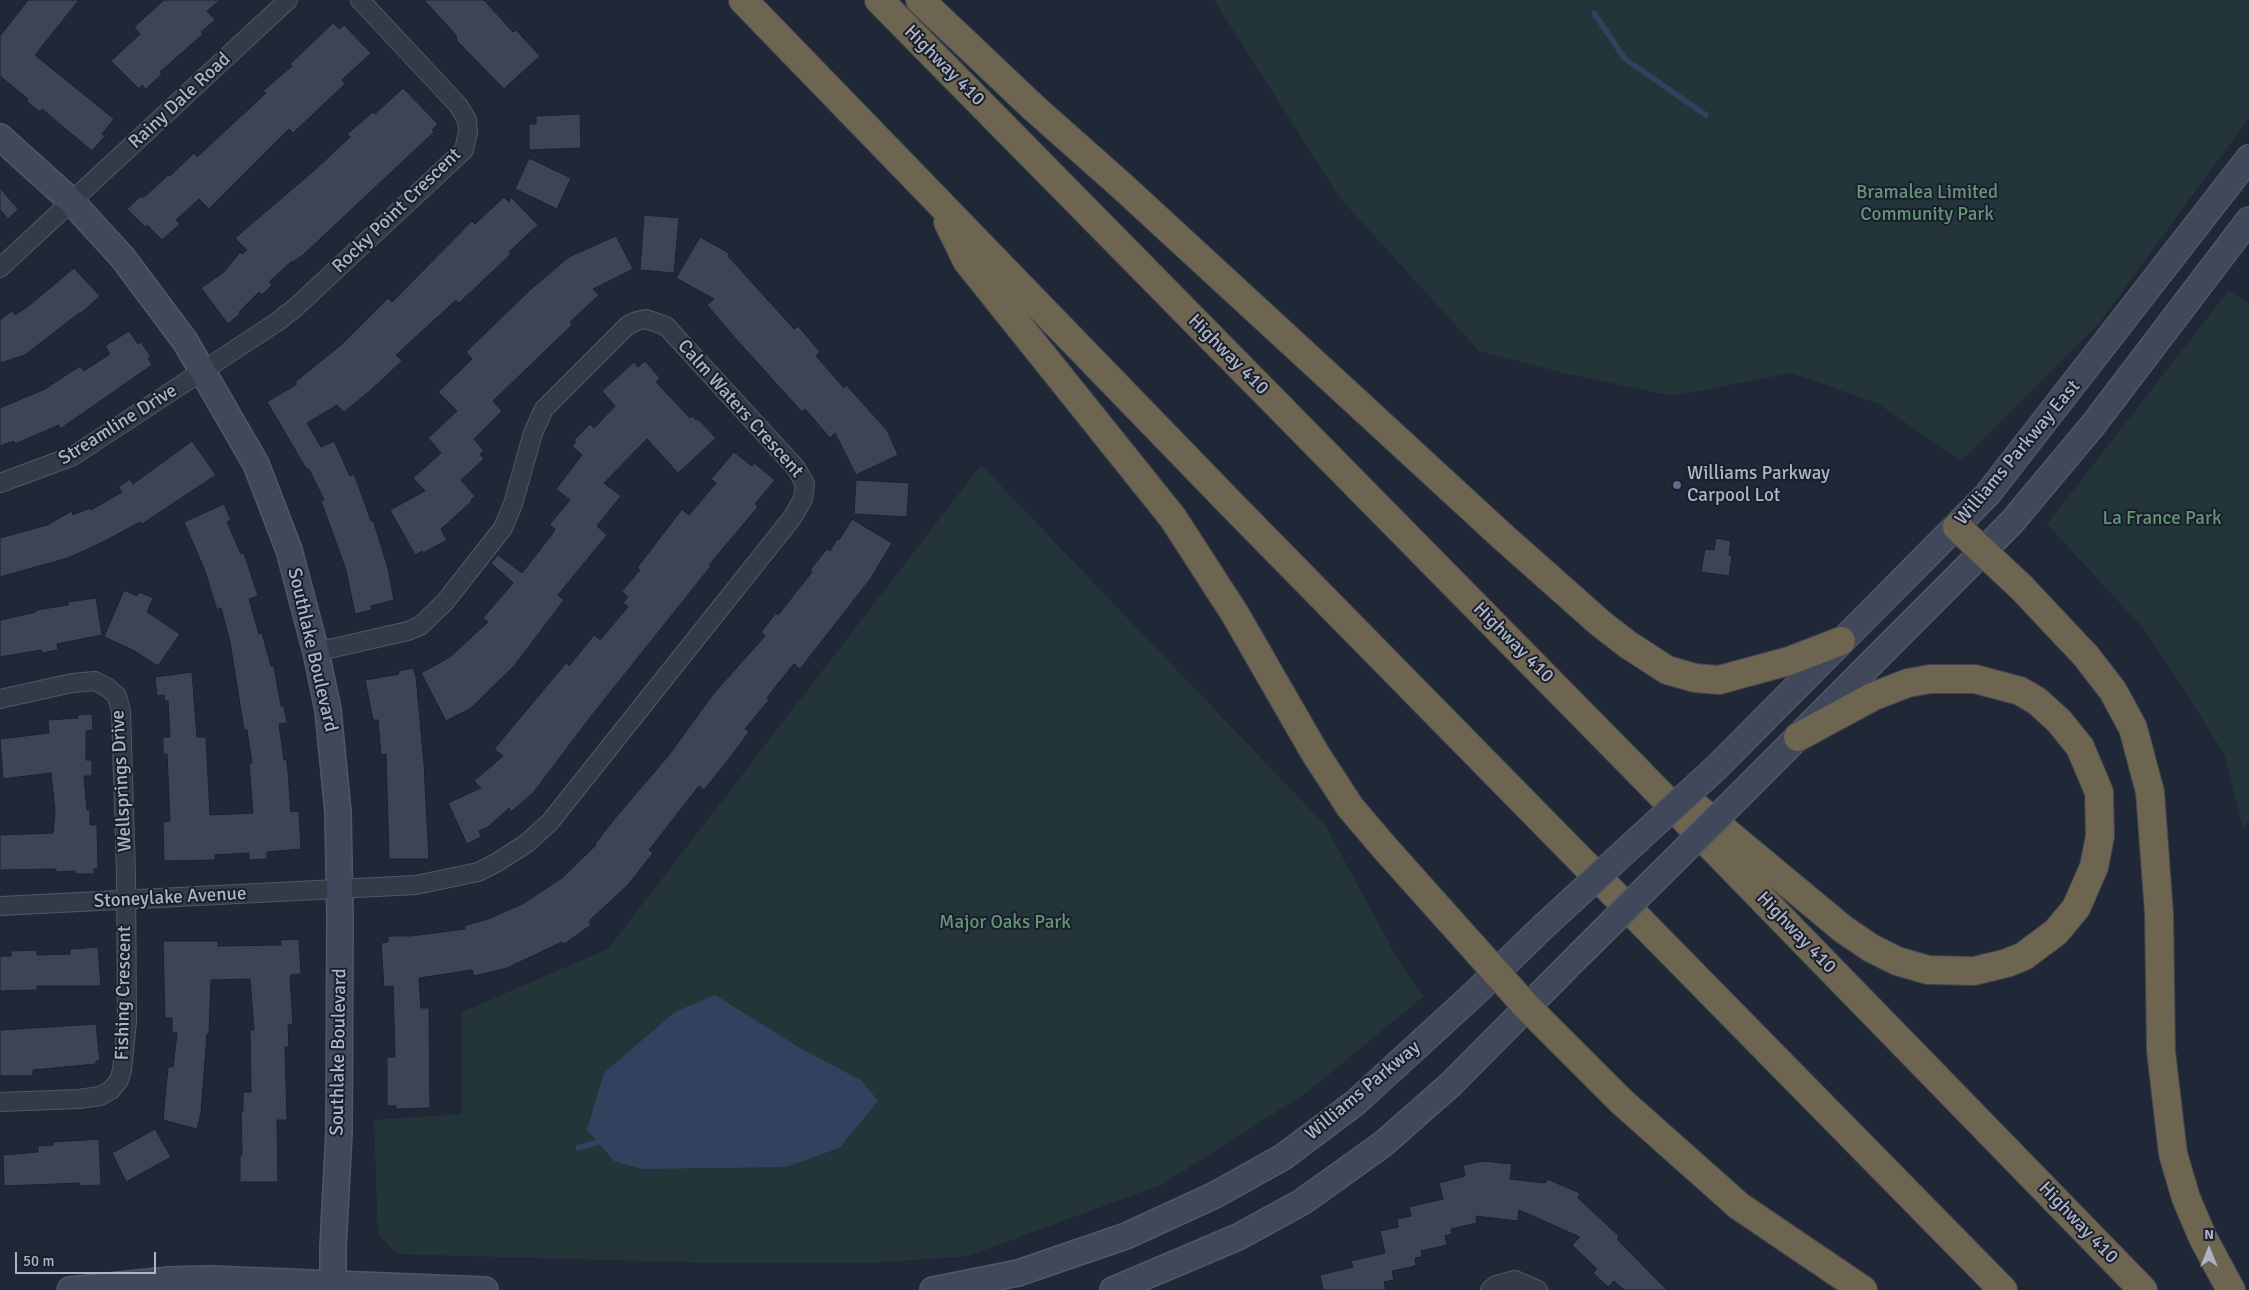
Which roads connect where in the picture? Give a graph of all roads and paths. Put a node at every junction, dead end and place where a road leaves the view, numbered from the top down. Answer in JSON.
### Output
{"nodes":[{"id":1,"x":288,"y":0,"type":"edge"},
{"id":2,"x":360,"y":0,"type":"edge"},
{"id":3,"x":743,"y":0,"type":"edge"},
{"id":4,"x":879,"y":0,"type":"edge"},
{"id":5,"x":920,"y":0,"type":"edge"},
{"id":6,"x":0,"y":137,"type":"edge"},
{"id":7,"x":2249,"y":158,"type":"edge"},
{"id":8,"x":936,"y":198,"type":"junction"},
{"id":9,"x":71,"y":201,"type":"junction"},
{"id":10,"x":2249,"y":220,"type":"edge"},
{"id":11,"x":0,"y":268,"type":"edge"},
{"id":12,"x":204,"y":371,"type":"junction"},
{"id":13,"x":0,"y":483,"type":"edge"},
{"id":14,"x":1957,"y":527,"type":"junction"},
{"id":15,"x":1983,"y":551,"type":"junction"},
{"id":16,"x":1840,"y":641,"type":"junction"},
{"id":17,"x":316,"y":652,"type":"junction"},
{"id":18,"x":0,"y":699,"type":"edge"},
{"id":19,"x":1798,"y":737,"type":"junction"},
{"id":20,"x":1633,"y":766,"type":"junction"},
{"id":21,"x":1717,"y":767,"type":"joint"},
{"id":22,"x":340,"y":889,"type":"junction"},
{"id":23,"x":126,"y":900,"type":"junction"},
{"id":24,"x":0,"y":906,"type":"edge"},
{"id":25,"x":1495,"y":974,"type":"junction"},
{"id":26,"x":1527,"y":1007,"type":"junction"},
{"id":27,"x":0,"y":1102,"type":"edge"},
{"id":28,"x":334,"y":1287,"type":"edge"},
{"id":29,"x":70,"y":1290,"type":"edge"},
{"id":30,"x":485,"y":1290,"type":"edge"},
{"id":31,"x":933,"y":1290,"type":"edge"},
{"id":32,"x":1113,"y":1290,"type":"edge"},
{"id":33,"x":1490,"y":1290,"type":"edge"},
{"id":34,"x":1538,"y":1290,"type":"edge"},
{"id":35,"x":1863,"y":1290,"type":"edge"},
{"id":36,"x":2003,"y":1290,"type":"edge"},
{"id":37,"x":2143,"y":1290,"type":"edge"},
{"id":38,"x":2231,"y":1290,"type":"edge"}],
"edges":[{"from":1,"to":9,"type":"street","name":"Rainy Dale Road"},
{"from":2,"to":12,"type":"street","name":"Rocky Point Crescent"},
{"from":3,"to":8,"type":"highway"},
{"from":4,"to":20,"type":"highway","name":"Highway 410"},
{"from":5,"to":16,"type":"highway"},
{"from":6,"to":9,"type":"main road","name":"Southlake Boulevard"},
{"from":7,"to":14,"type":"main road","name":"Williams Parkway East"},
{"from":8,"to":25,"type":"highway"},
{"from":8,"to":36,"type":"highway"},
{"from":9,"to":11,"type":"street","name":"Rainy Dale Road"},
{"from":9,"to":12,"type":"main road","name":"Southlake Boulevard"},
{"from":10,"to":15,"type":"main road","name":"Williams Parkway East"},
{"from":12,"to":13,"type":"street","name":"Streamline Drive"},
{"from":12,"to":17,"type":"main road","name":"Southlake Boulevard"},
{"from":14,"to":15,"type":"highway"},
{"from":14,"to":16,"type":"main road","name":"Williams Parkway East"},
{"from":15,"to":19,"type":"main road","name":"Williams Parkway East"},
{"from":15,"to":38,"type":"highway"},
{"from":16,"to":21,"type":"main road","name":"Williams Parkway East"},
{"from":17,"to":22,"type":"main road","name":"Southlake Boulevard"},
{"from":17,"to":22,"type":"street","name":"Calm Waters Crescent"},
{"from":18,"to":23,"type":"street","name":"Wellsprings Drive"},
{"from":19,"to":20,"type":"highway"},
{"from":19,"to":26,"type":"main road","name":"Williams Parkway East","bridge":true},
{"from":20,"to":37,"type":"highway","name":"Highway 410"},
{"from":21,"to":25,"type":"main road","name":"Williams Parkway","bridge":true},
{"from":22,"to":23,"type":"street","name":"Stoneylake Avenue"},
{"from":22,"to":28,"type":"main road","name":"Southlake Boulevard"},
{"from":23,"to":24,"type":"street","name":"Stoneylake Avenue"},
{"from":23,"to":27,"type":"street","name":"Fishing Crescent"},
{"from":25,"to":26,"type":"highway"},
{"from":25,"to":31,"type":"main road","name":"Williams Parkway"},
{"from":26,"to":32,"type":"main road"},
{"from":26,"to":35,"type":"highway"},
{"from":28,"to":29,"type":"main road"},
{"from":28,"to":30,"type":"main road"},
{"from":33,"to":34,"type":"street"}]}
